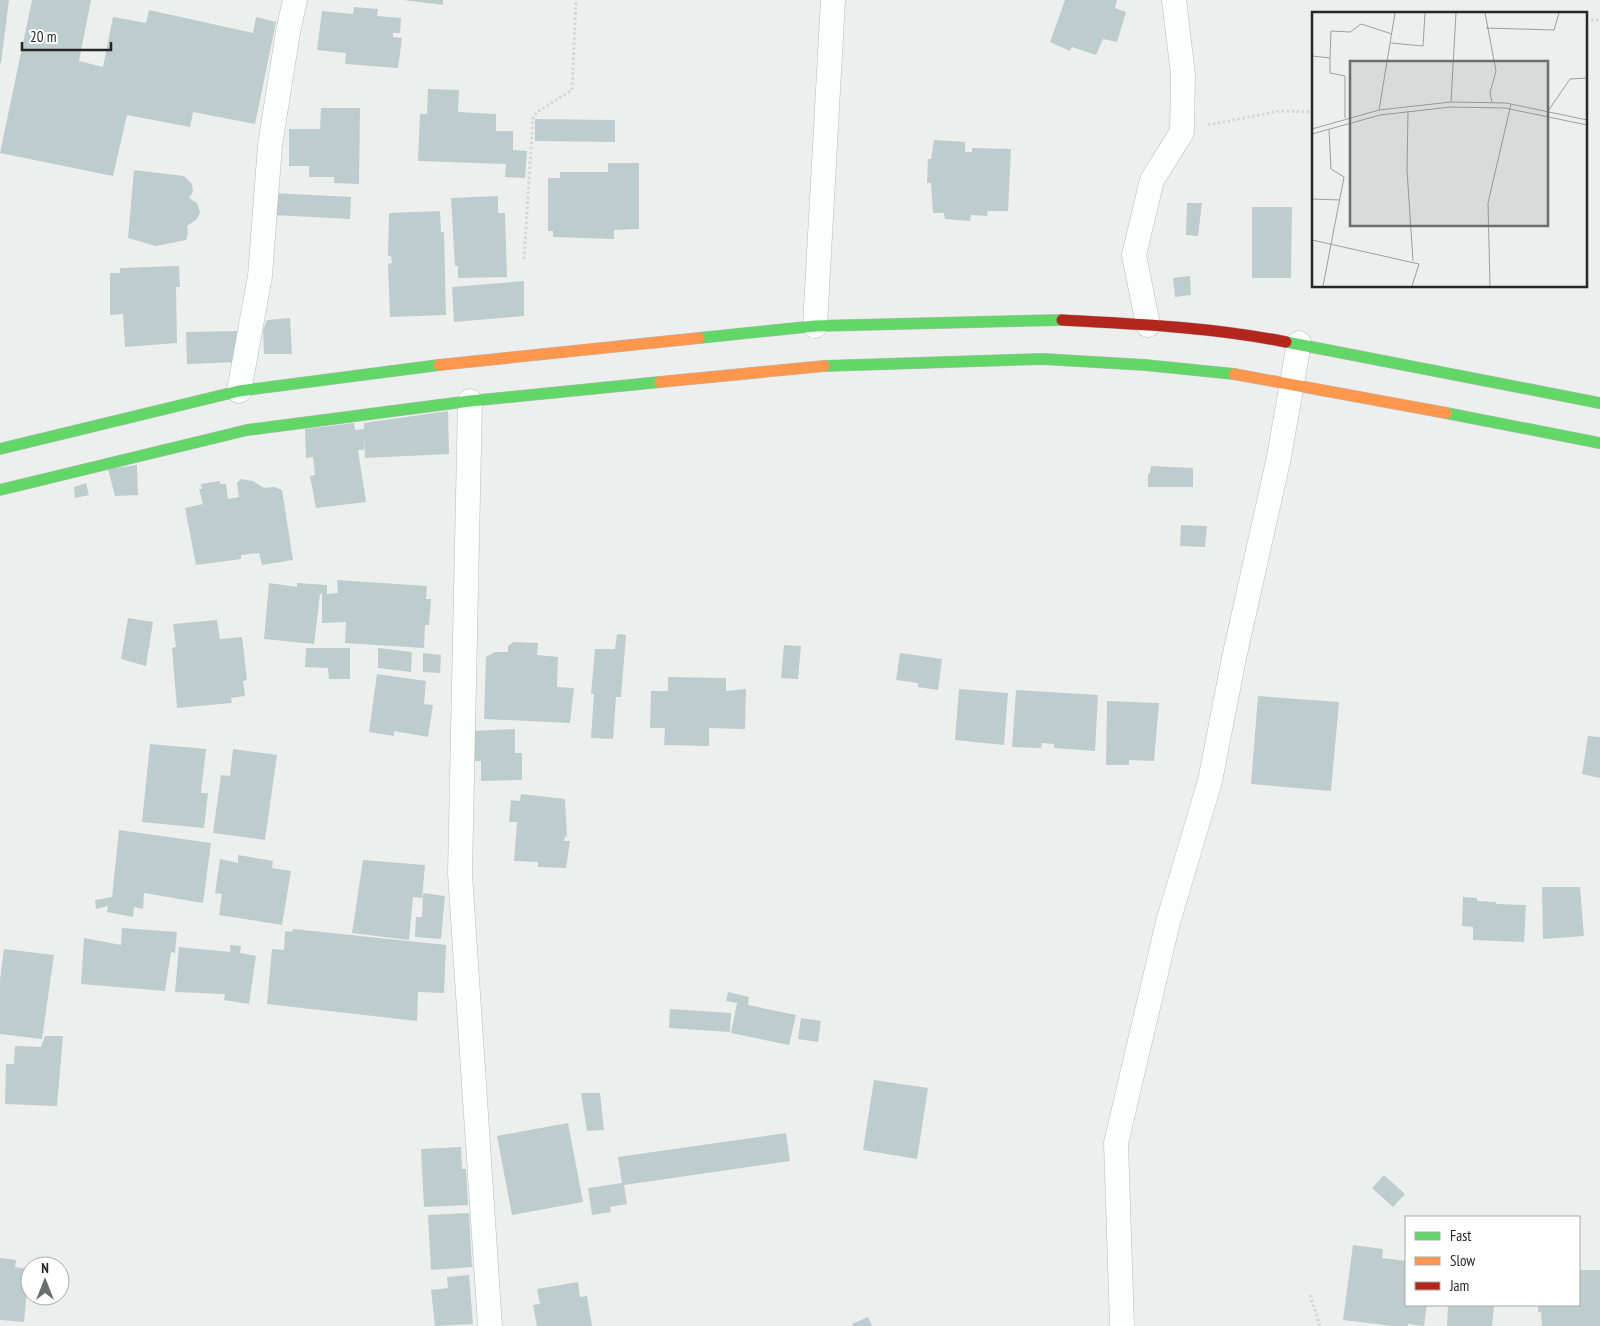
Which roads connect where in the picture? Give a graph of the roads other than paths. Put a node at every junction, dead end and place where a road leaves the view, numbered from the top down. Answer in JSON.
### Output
{"nodes":[{"id":1,"x":295,"y":0,"type":"edge"},
{"id":2,"x":833,"y":0,"type":"edge"},
{"id":3,"x":1174,"y":0,"type":"edge"},
{"id":4,"x":815,"y":326,"type":"junction"},
{"id":5,"x":1148,"y":326,"type":"junction"},
{"id":6,"x":1299,"y":343,"type":"junction"},
{"id":7,"x":1290,"y":383,"type":"junction"},
{"id":8,"x":240,"y":391,"type":"junction"},
{"id":9,"x":1598,"y":399,"type":"edge"},
{"id":10,"x":470,"y":401,"type":"junction"},
{"id":11,"x":1600,"y":443,"type":"edge"},
{"id":12,"x":0,"y":449,"type":"edge"},
{"id":13,"x":0,"y":490,"type":"edge"},
{"id":14,"x":490,"y":1326,"type":"edge"},
{"id":15,"x":1122,"y":1326,"type":"edge"}],
"edges":[{"from":1,"to":8,"type":"street"},
{"from":2,"to":4,"type":"street"},
{"from":3,"to":5,"type":"street"},
{"from":4,"to":5,"type":"main road"},
{"from":4,"to":8,"type":"main road"},
{"from":5,"to":6,"type":"main road"},
{"from":6,"to":7,"type":"street"},
{"from":6,"to":9,"type":"main road"},
{"from":7,"to":10,"type":"main road"},
{"from":7,"to":11,"type":"main road"},
{"from":7,"to":15,"type":"street"},
{"from":8,"to":12,"type":"main road"},
{"from":10,"to":13,"type":"main road"},
{"from":10,"to":14,"type":"street"}]}
